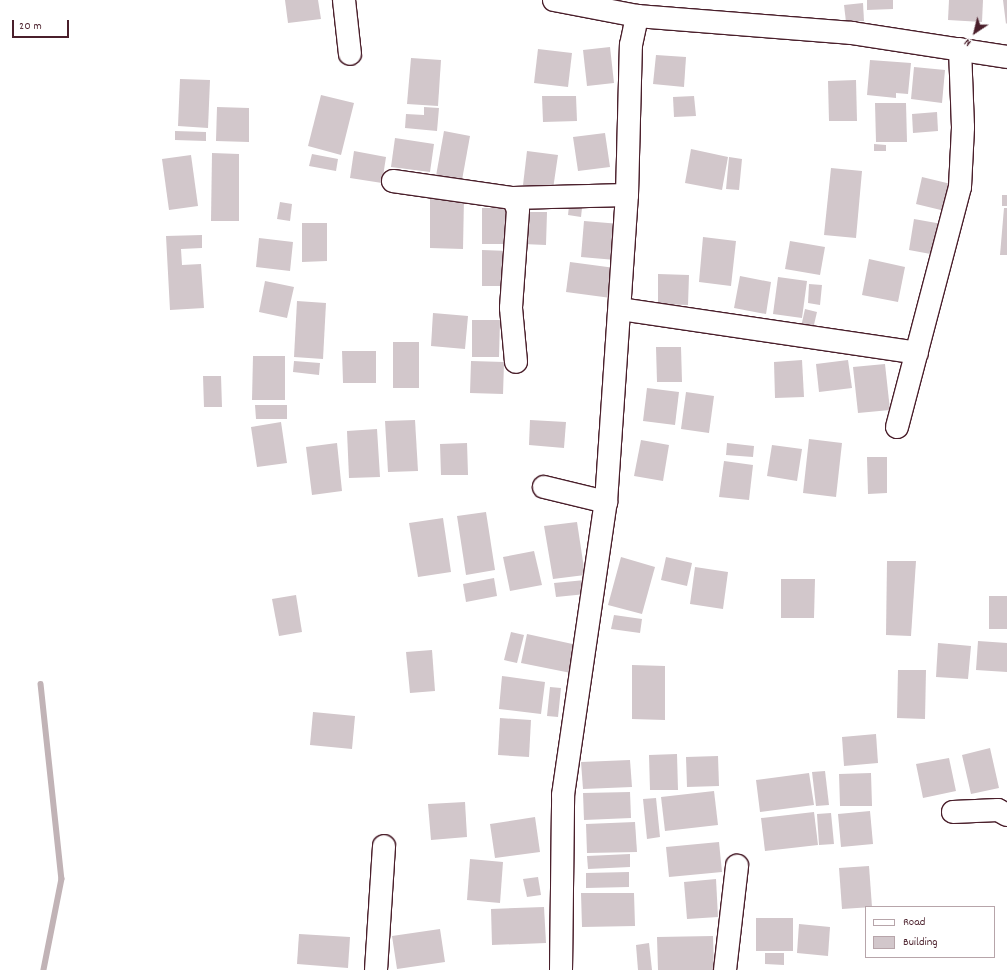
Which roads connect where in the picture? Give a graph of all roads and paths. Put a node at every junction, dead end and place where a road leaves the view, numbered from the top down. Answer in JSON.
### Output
{"nodes":[{"id":1,"x":344,"y":0,"type":"edge"},
{"id":2,"x":554,"y":0,"type":"edge"},
{"id":3,"x":637,"y":16,"type":"junction"},
{"id":4,"x":960,"y":50,"type":"junction"},
{"id":5,"x":350,"y":54,"type":"dead end"},
{"id":6,"x":1007,"y":57,"type":"edge"},
{"id":7,"x":393,"y":181,"type":"dead end"},
{"id":8,"x":627,"y":195,"type":"junction"},
{"id":9,"x":514,"y":198,"type":"junction"},
{"id":10,"x":620,"y":309,"type":"junction"},
{"id":11,"x":917,"y":353,"type":"junction"},
{"id":12,"x":516,"y":362,"type":"dead end"},
{"id":13,"x":897,"y":427,"type":"dead end"},
{"id":14,"x":544,"y":487,"type":"dead end"},
{"id":15,"x":606,"y":502,"type":"junction"},
{"id":16,"x":954,"y":812,"type":"dead end"},
{"id":17,"x":1007,"y":815,"type":"edge"},
{"id":18,"x":384,"y":846,"type":"dead end"},
{"id":19,"x":737,"y":866,"type":"dead end"},
{"id":20,"x":376,"y":970,"type":"edge"},
{"id":21,"x":561,"y":970,"type":"edge"},
{"id":22,"x":725,"y":970,"type":"edge"}],
"edges":[{"from":1,"to":5,"type":"street"},
{"from":2,"to":3,"type":"street"},
{"from":3,"to":4,"type":"street"},
{"from":3,"to":8,"type":"street"},
{"from":4,"to":6,"type":"street"},
{"from":4,"to":11,"type":"street"},
{"from":7,"to":9,"type":"street"},
{"from":8,"to":9,"type":"street"},
{"from":8,"to":10,"type":"street"},
{"from":9,"to":12,"type":"street"},
{"from":10,"to":11,"type":"street"},
{"from":10,"to":15,"type":"street"},
{"from":11,"to":13,"type":"street"},
{"from":14,"to":15,"type":"street"},
{"from":15,"to":21,"type":"street"},
{"from":16,"to":17,"type":"street"},
{"from":18,"to":20,"type":"street"},
{"from":19,"to":22,"type":"street"}]}
